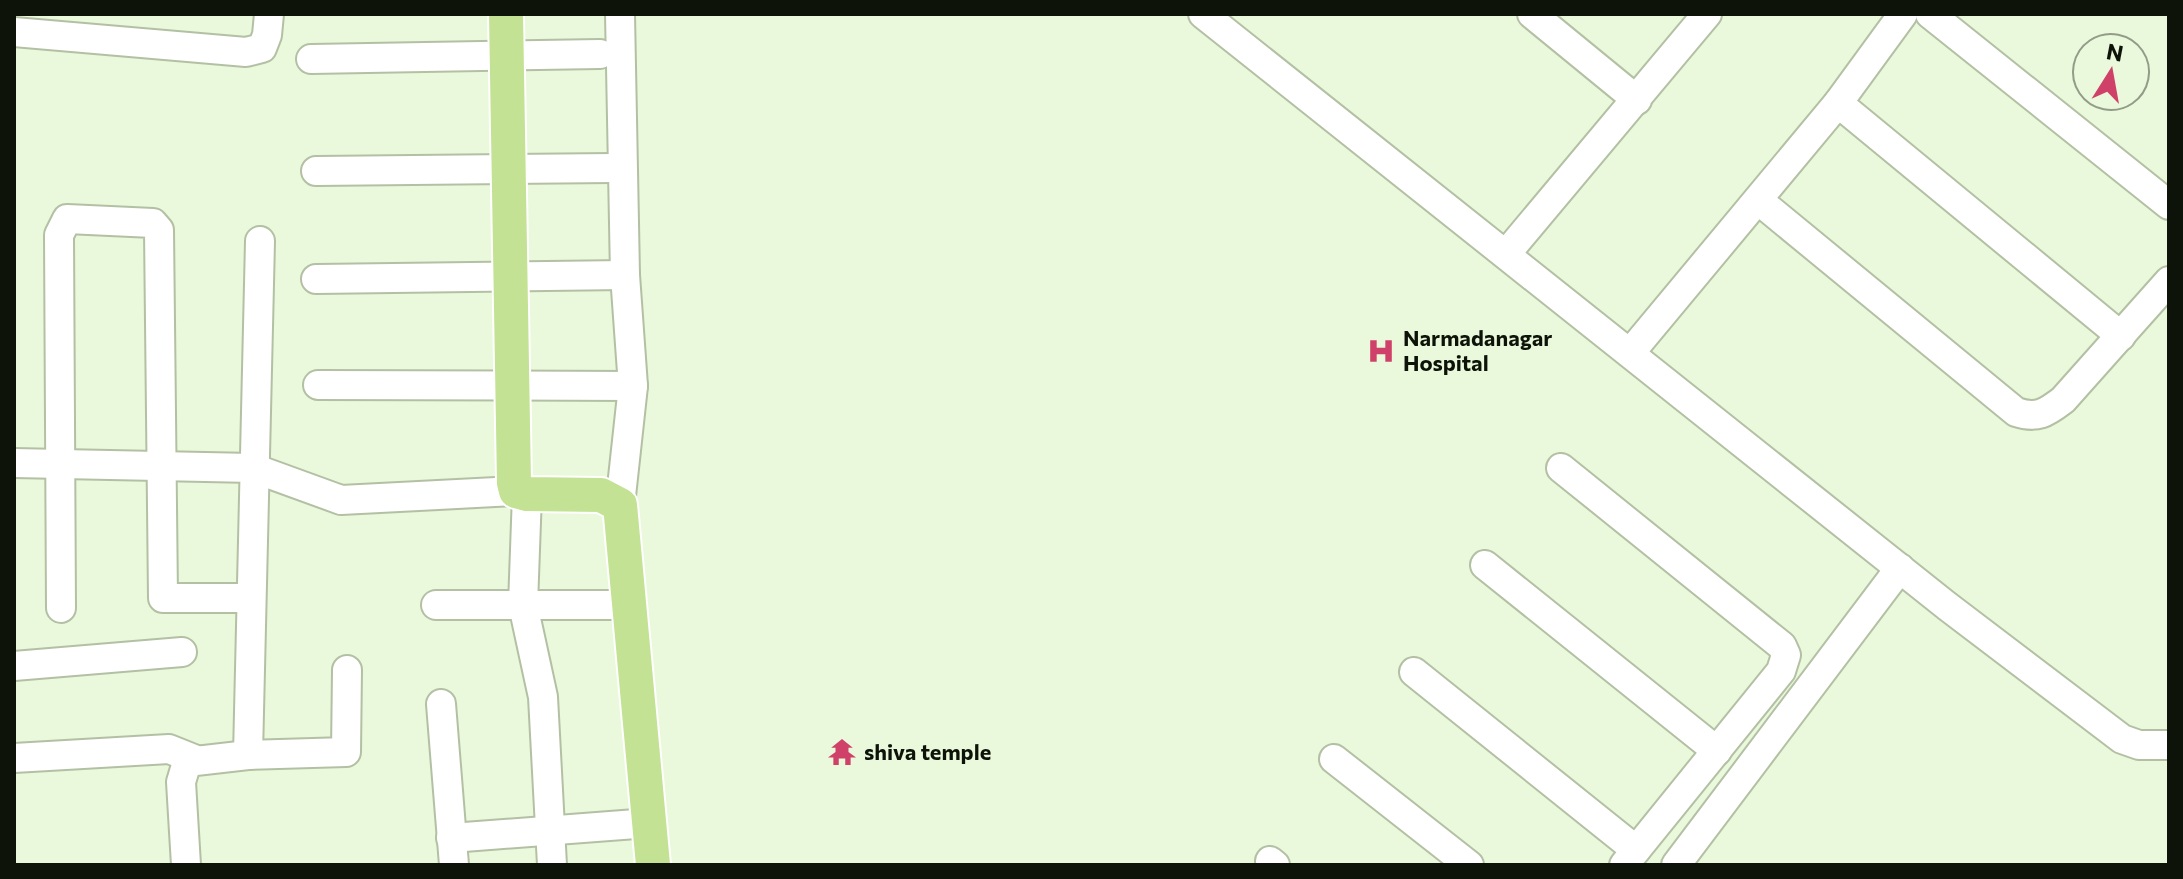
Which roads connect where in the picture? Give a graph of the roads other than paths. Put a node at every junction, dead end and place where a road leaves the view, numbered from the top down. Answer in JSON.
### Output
{"nodes":[{"id":1,"x":269,"y":14,"type":"edge"},
{"id":2,"x":506,"y":14,"type":"edge"},
{"id":3,"x":620,"y":14,"type":"edge"},
{"id":4,"x":1203,"y":14,"type":"edge"},
{"id":5,"x":1532,"y":14,"type":"edge"},
{"id":6,"x":1707,"y":14,"type":"edge"},
{"id":7,"x":1903,"y":14,"type":"edge"},
{"id":8,"x":1930,"y":14,"type":"edge"},
{"id":9,"x":14,"y":32,"type":"edge"},
{"id":10,"x":600,"y":54,"type":"dead end"},
{"id":11,"x":506,"y":56,"type":"junction"},
{"id":12,"x":311,"y":59,"type":"dead end"},
{"id":13,"x":1637,"y":100,"type":"junction"},
{"id":14,"x":1838,"y":103,"type":"junction"},
{"id":15,"x":613,"y":168,"type":"dead end"},
{"id":16,"x":509,"y":169,"type":"junction"},
{"id":17,"x":316,"y":171,"type":"dead end"},
{"id":18,"x":1758,"y":200,"type":"junction"},
{"id":19,"x":2169,"y":205,"type":"edge"},
{"id":20,"x":260,"y":241,"type":"dead end"},
{"id":21,"x":1506,"y":254,"type":"junction"},
{"id":22,"x":625,"y":275,"type":"junction"},
{"id":23,"x":511,"y":276,"type":"junction"},
{"id":24,"x":316,"y":279,"type":"dead end"},
{"id":25,"x":2169,"y":281,"type":"edge"},
{"id":26,"x":2121,"y":336,"type":"junction"},
{"id":27,"x":1630,"y":353,"type":"junction"},
{"id":28,"x":318,"y":385,"type":"dead end"},
{"id":29,"x":512,"y":386,"type":"junction"},
{"id":30,"x":633,"y":386,"type":"junction"},
{"id":31,"x":14,"y":463,"type":"edge"},
{"id":32,"x":62,"y":463,"type":"junction"},
{"id":33,"x":160,"y":464,"type":"junction"},
{"id":34,"x":253,"y":468,"type":"junction"},
{"id":35,"x":1561,"y":468,"type":"dead end"},
{"id":36,"x":522,"y":493,"type":"junction"},
{"id":37,"x":620,"y":505,"type":"junction"},
{"id":38,"x":1485,"y":565,"type":"dead end"},
{"id":39,"x":1900,"y":568,"type":"junction"},
{"id":40,"x":251,"y":598,"type":"junction"},
{"id":41,"x":436,"y":605,"type":"dead end"},
{"id":42,"x":523,"y":605,"type":"junction"},
{"id":43,"x":632,"y":605,"type":"junction"},
{"id":44,"x":61,"y":608,"type":"dead end"},
{"id":45,"x":182,"y":652,"type":"dead end"},
{"id":46,"x":14,"y":666,"type":"edge"},
{"id":47,"x":347,"y":670,"type":"dead end"},
{"id":48,"x":1414,"y":672,"type":"dead end"},
{"id":49,"x":441,"y":704,"type":"dead end"},
{"id":50,"x":2169,"y":745,"type":"edge"},
{"id":51,"x":1717,"y":751,"type":"junction"},
{"id":52,"x":248,"y":755,"type":"junction"},
{"id":53,"x":14,"y":758,"type":"edge"},
{"id":54,"x":194,"y":759,"type":"junction"},
{"id":55,"x":1334,"y":759,"type":"dead end"},
{"id":56,"x":649,"y":823,"type":"junction"},
{"id":57,"x":550,"y":830,"type":"junction"},
{"id":58,"x":452,"y":852,"type":"edge"},
{"id":59,"x":1630,"y":858,"type":"edge"},
{"id":60,"x":186,"y":865,"type":"edge"},
{"id":61,"x":552,"y":865,"type":"edge"},
{"id":62,"x":653,"y":865,"type":"edge"},
{"id":63,"x":1469,"y":865,"type":"edge"},
{"id":64,"x":1676,"y":865,"type":"edge"}],
"edges":[{"from":1,"to":9,"type":"street"},
{"from":2,"to":11,"type":"main road"},
{"from":3,"to":22,"type":"street"},
{"from":4,"to":21,"type":"street"},
{"from":5,"to":13,"type":"street"},
{"from":6,"to":13,"type":"street"},
{"from":7,"to":14,"type":"street"},
{"from":8,"to":19,"type":"street"},
{"from":10,"to":11,"type":"street"},
{"from":11,"to":12,"type":"street"},
{"from":11,"to":16,"type":"main road"},
{"from":13,"to":21,"type":"street"},
{"from":14,"to":18,"type":"street"},
{"from":14,"to":26,"type":"street"},
{"from":15,"to":16,"type":"street"},
{"from":16,"to":17,"type":"street"},
{"from":16,"to":23,"type":"main road"},
{"from":18,"to":26,"type":"street"},
{"from":18,"to":27,"type":"street"},
{"from":20,"to":34,"type":"street"},
{"from":21,"to":27,"type":"street"},
{"from":22,"to":23,"type":"street"},
{"from":22,"to":30,"type":"street"},
{"from":23,"to":24,"type":"street"},
{"from":23,"to":29,"type":"main road"},
{"from":25,"to":26,"type":"street"},
{"from":27,"to":39,"type":"street"},
{"from":28,"to":29,"type":"street"},
{"from":29,"to":30,"type":"street"},
{"from":29,"to":36,"type":"main road"},
{"from":30,"to":37,"type":"street"},
{"from":31,"to":32,"type":"street"},
{"from":32,"to":33,"type":"street"},
{"from":32,"to":33,"type":"street"},
{"from":32,"to":44,"type":"street"},
{"from":33,"to":34,"type":"street"},
{"from":33,"to":40,"type":"street"},
{"from":34,"to":36,"type":"street"},
{"from":34,"to":40,"type":"street"},
{"from":35,"to":51,"type":"street"},
{"from":36,"to":37,"type":"main road"},
{"from":36,"to":42,"type":"street"},
{"from":37,"to":43,"type":"main road"},
{"from":38,"to":51,"type":"street"},
{"from":39,"to":50,"type":"street"},
{"from":39,"to":64,"type":"street"},
{"from":40,"to":52,"type":"street"},
{"from":41,"to":42,"type":"street"},
{"from":42,"to":43,"type":"street"},
{"from":42,"to":57,"type":"street"},
{"from":43,"to":56,"type":"main road"},
{"from":45,"to":46,"type":"street"},
{"from":47,"to":52,"type":"street"},
{"from":48,"to":59,"type":"street"},
{"from":49,"to":58,"type":"street"},
{"from":51,"to":59,"type":"street"},
{"from":52,"to":54,"type":"street"},
{"from":53,"to":54,"type":"street"},
{"from":54,"to":60,"type":"street"},
{"from":55,"to":63,"type":"street"},
{"from":56,"to":57,"type":"street"},
{"from":56,"to":62,"type":"main road"},
{"from":57,"to":58,"type":"street"},
{"from":57,"to":61,"type":"street"}]}
